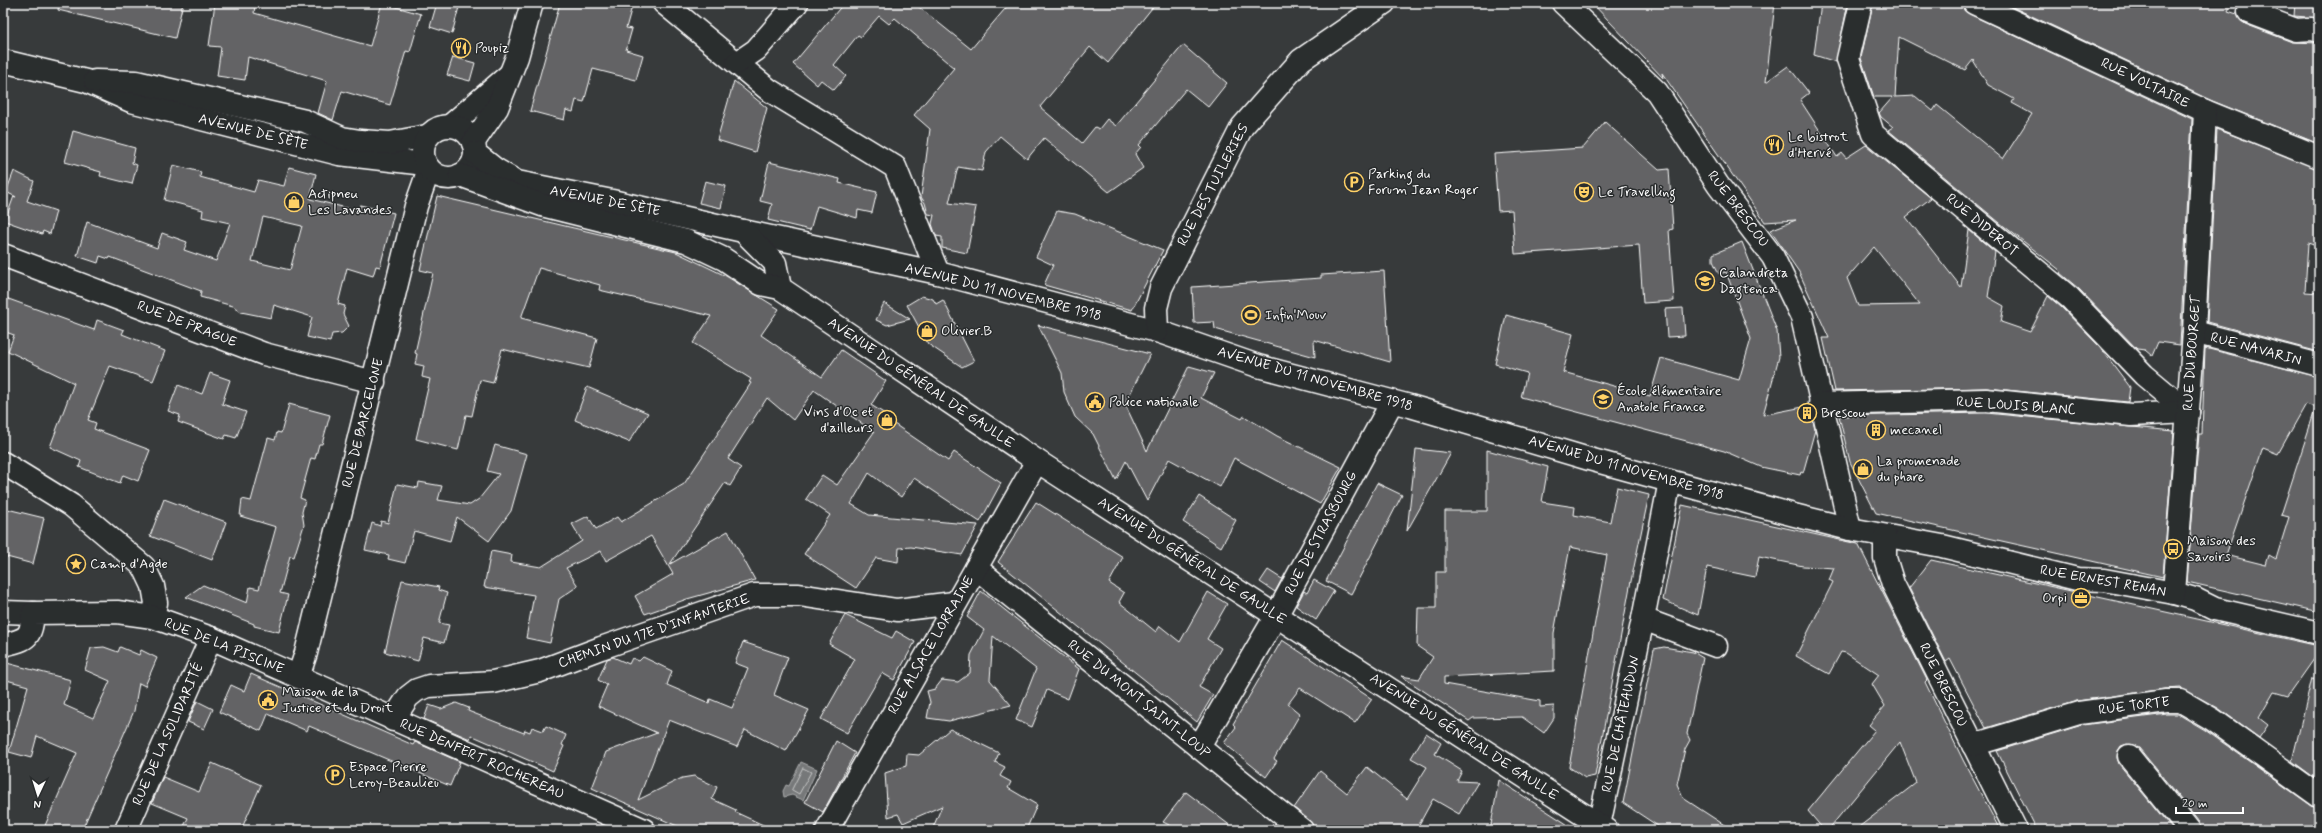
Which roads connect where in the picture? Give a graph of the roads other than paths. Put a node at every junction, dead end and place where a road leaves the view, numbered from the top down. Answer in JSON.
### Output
{"nodes":[{"id":1,"x":532,"y":3,"type":"edge"},
{"id":2,"x":664,"y":3,"type":"edge"},
{"id":3,"x":797,"y":3,"type":"edge"},
{"id":4,"x":1384,"y":3,"type":"edge"},
{"id":5,"x":1563,"y":3,"type":"edge"},
{"id":6,"x":1861,"y":3,"type":"edge"},
{"id":7,"x":1974,"y":3,"type":"edge"},
{"id":8,"x":2249,"y":12,"type":"dead end"},
{"id":9,"x":2319,"y":31,"type":"edge"},
{"id":10,"x":3,"y":61,"type":"edge"},
{"id":11,"x":736,"y":63,"type":"junction"},
{"id":12,"x":511,"y":73,"type":"junction"},
{"id":13,"x":86,"y":81,"type":"junction"},
{"id":14,"x":2205,"y":111,"type":"junction"},
{"id":15,"x":451,"y":125,"type":"junction"},
{"id":16,"x":427,"y":136,"type":"junction"},
{"id":17,"x":474,"y":148,"type":"junction"},
{"id":18,"x":2319,"y":156,"type":"edge"},
{"id":19,"x":427,"y":167,"type":"junction"},
{"id":20,"x":460,"y":176,"type":"junction"},
{"id":21,"x":743,"y":231,"type":"junction"},
{"id":22,"x":686,"y":241,"type":"joint"},
{"id":23,"x":3,"y":255,"type":"edge"},
{"id":24,"x":938,"y":274,"type":"junction"},
{"id":25,"x":780,"y":288,"type":"junction"},
{"id":26,"x":1156,"y":331,"type":"junction"},
{"id":27,"x":2194,"y":332,"type":"junction"},
{"id":28,"x":2319,"y":366,"type":"edge"},
{"id":29,"x":374,"y":382,"type":"junction"},
{"id":30,"x":1392,"y":402,"type":"junction"},
{"id":31,"x":1820,"y":404,"type":"junction"},
{"id":32,"x":2188,"y":412,"type":"junction"},
{"id":33,"x":1037,"y":461,"type":"junction"},
{"id":34,"x":3,"y":463,"type":"edge"},
{"id":35,"x":1670,"y":481,"type":"junction"},
{"id":36,"x":1850,"y":529,"type":"junction"},
{"id":37,"x":1885,"y":536,"type":"junction"},
{"id":38,"x":976,"y":568,"type":"junction"},
{"id":39,"x":2174,"y":594,"type":"junction"},
{"id":40,"x":954,"y":603,"type":"junction"},
{"id":41,"x":3,"y":612,"type":"edge"},
{"id":42,"x":33,"y":613,"type":"junction"},
{"id":43,"x":1276,"y":616,"type":"junction"},
{"id":44,"x":153,"y":617,"type":"junction"},
{"id":45,"x":1643,"y":619,"type":"junction"},
{"id":46,"x":2319,"y":633,"type":"edge"},
{"id":47,"x":211,"y":638,"type":"junction"},
{"id":48,"x":3,"y":645,"type":"edge"},
{"id":49,"x":1716,"y":646,"type":"dead end"},
{"id":50,"x":298,"y":677,"type":"junction"},
{"id":51,"x":393,"y":720,"type":"junction"},
{"id":52,"x":1973,"y":745,"type":"junction"},
{"id":53,"x":1199,"y":747,"type":"junction"},
{"id":54,"x":2129,"y":756,"type":"dead end"},
{"id":55,"x":2319,"y":796,"type":"edge"},
{"id":56,"x":1601,"y":828,"type":"edge"},
{"id":57,"x":126,"y":830,"type":"edge"},
{"id":58,"x":644,"y":830,"type":"edge"},
{"id":59,"x":827,"y":830,"type":"edge"},
{"id":60,"x":1302,"y":830,"type":"edge"},
{"id":61,"x":2016,"y":830,"type":"edge"},
{"id":62,"x":2189,"y":830,"type":"edge"}],
"edges":[{"from":1,"to":12,"type":"street"},
{"from":2,"to":11,"type":"street"},
{"from":3,"to":11,"type":"street"},
{"from":4,"to":26,"type":"street","name":"RUE DES TUILERIES"},
{"from":5,"to":31,"type":"street","name":"RUE BRESCOU"},
{"from":6,"to":32,"type":"street","name":"RUE DIDEROT"},
{"from":7,"to":14,"type":"street","name":"RUE VOLTAIRE"},
{"from":8,"to":9,"type":"street"},
{"from":10,"to":13,"type":"street","name":"AVENUE DE SÈTE"},
{"from":11,"to":24,"type":"street"},
{"from":12,"to":15,"type":"street"},
{"from":12,"to":17,"type":"street"},
{"from":13,"to":16,"type":"street","name":"AVENUE DE SÈTE"},
{"from":13,"to":19,"type":"street","name":"AVENUE DE SÈTE"},
{"from":14,"to":18,"type":"street","name":"RUE VOLTAIRE"},
{"from":14,"to":27,"type":"street","name":"RUE DU BOURGET"},
{"from":15,"to":16,"type":"street"},
{"from":15,"to":17,"type":"street"},
{"from":16,"to":19,"type":"street"},
{"from":17,"to":20,"type":"street"},
{"from":17,"to":21,"type":"street","name":"AVENUE DE SÈTE"},
{"from":19,"to":20,"type":"street"},
{"from":19,"to":29,"type":"street","name":"RUE DE BARCELONE"},
{"from":20,"to":22,"type":"street","name":"AVENUE DE SÈTE"},
{"from":21,"to":24,"type":"street","name":"AVENUE DU 11 NOVEMBRE 1918"},
{"from":21,"to":25,"type":"street"},
{"from":22,"to":25,"type":"street","name":"AVENUE DU GÉNÉRAL DE GAULLE"},
{"from":23,"to":29,"type":"street","name":"RUE DE PRAGUE"},
{"from":24,"to":26,"type":"street","name":"AVENUE DU 11 NOVEMBRE 1918"},
{"from":25,"to":33,"type":"street","name":"AVENUE DU GÉNÉRAL DE GAULLE"},
{"from":26,"to":30,"type":"street","name":"AVENUE DU 11 NOVEMBRE 1918"},
{"from":27,"to":28,"type":"street","name":"RUE NAVARIN"},
{"from":27,"to":32,"type":"street","name":"RUE DU BOURGET"},
{"from":29,"to":50,"type":"street","name":"RUE DE BARCELONE"},
{"from":30,"to":35,"type":"street","name":"AVENUE DU 11 NOVEMBRE 1918"},
{"from":30,"to":43,"type":"street","name":"RUE DE STRASBOURG"},
{"from":31,"to":32,"type":"street","name":"RUE LOUIS BLANC"},
{"from":31,"to":36,"type":"street","name":"RUE BRESCOU"},
{"from":32,"to":39,"type":"street","name":"RUE DU BOURGET"},
{"from":33,"to":38,"type":"street","name":"RUE ALSACE LORRAINE"},
{"from":33,"to":43,"type":"street","name":"AVENUE DU GÉNÉRAL DE GAULLE"},
{"from":34,"to":44,"type":"street"},
{"from":35,"to":36,"type":"street","name":"AVENUE DU 11 NOVEMBRE 1918"},
{"from":35,"to":45,"type":"street","name":"RUE DE CHÂTEAUDUN"},
{"from":36,"to":37,"type":"street","name":"AVENUE DU 11 NOVEMBRE 1918"},
{"from":37,"to":39,"type":"street","name":"RUE ERNEST RENAN"},
{"from":37,"to":52,"type":"street","name":"RUE BRESCOU"},
{"from":38,"to":40,"type":"street","name":"RUE ALSACE LORRAINE"},
{"from":38,"to":53,"type":"street","name":"RUE DU MONT SAINT-LOUP"},
{"from":39,"to":46,"type":"street","name":"RUE ERNEST RENAN"},
{"from":40,"to":51,"type":"street","name":"CHEMIN DU 17E D'INFANTERIE"},
{"from":40,"to":59,"type":"street","name":"RUE ALSACE LORRAINE"},
{"from":41,"to":42,"type":"street","name":"RUE DE LA PISCINE"},
{"from":42,"to":44,"type":"street","name":"RUE DE LA PISCINE"},
{"from":42,"to":48,"type":"street"},
{"from":43,"to":53,"type":"street","name":"RUE DE STRASBOURG"},
{"from":43,"to":56,"type":"street","name":"AVENUE DU GÉNÉRAL DE GAULLE"},
{"from":44,"to":47,"type":"street","name":"RUE DE LA PISCINE"},
{"from":45,"to":49,"type":"street"},
{"from":45,"to":56,"type":"street","name":"RUE DE CHÂTEAUDUN"},
{"from":47,"to":50,"type":"street","name":"RUE DE LA PISCINE"},
{"from":47,"to":57,"type":"street","name":"RUE DE LA SOLIDARITÉ"},
{"from":50,"to":51,"type":"street","name":"RUE DENFERT ROCHEREAU"},
{"from":51,"to":58,"type":"street","name":"RUE DENFERT ROCHEREAU"},
{"from":52,"to":55,"type":"street","name":"RUE TORTE"},
{"from":52,"to":61,"type":"street","name":"RUE BRESCOU"},
{"from":53,"to":60,"type":"street","name":"RUE DU MONT SAINT-LOUP"},
{"from":54,"to":62,"type":"street"}]}
